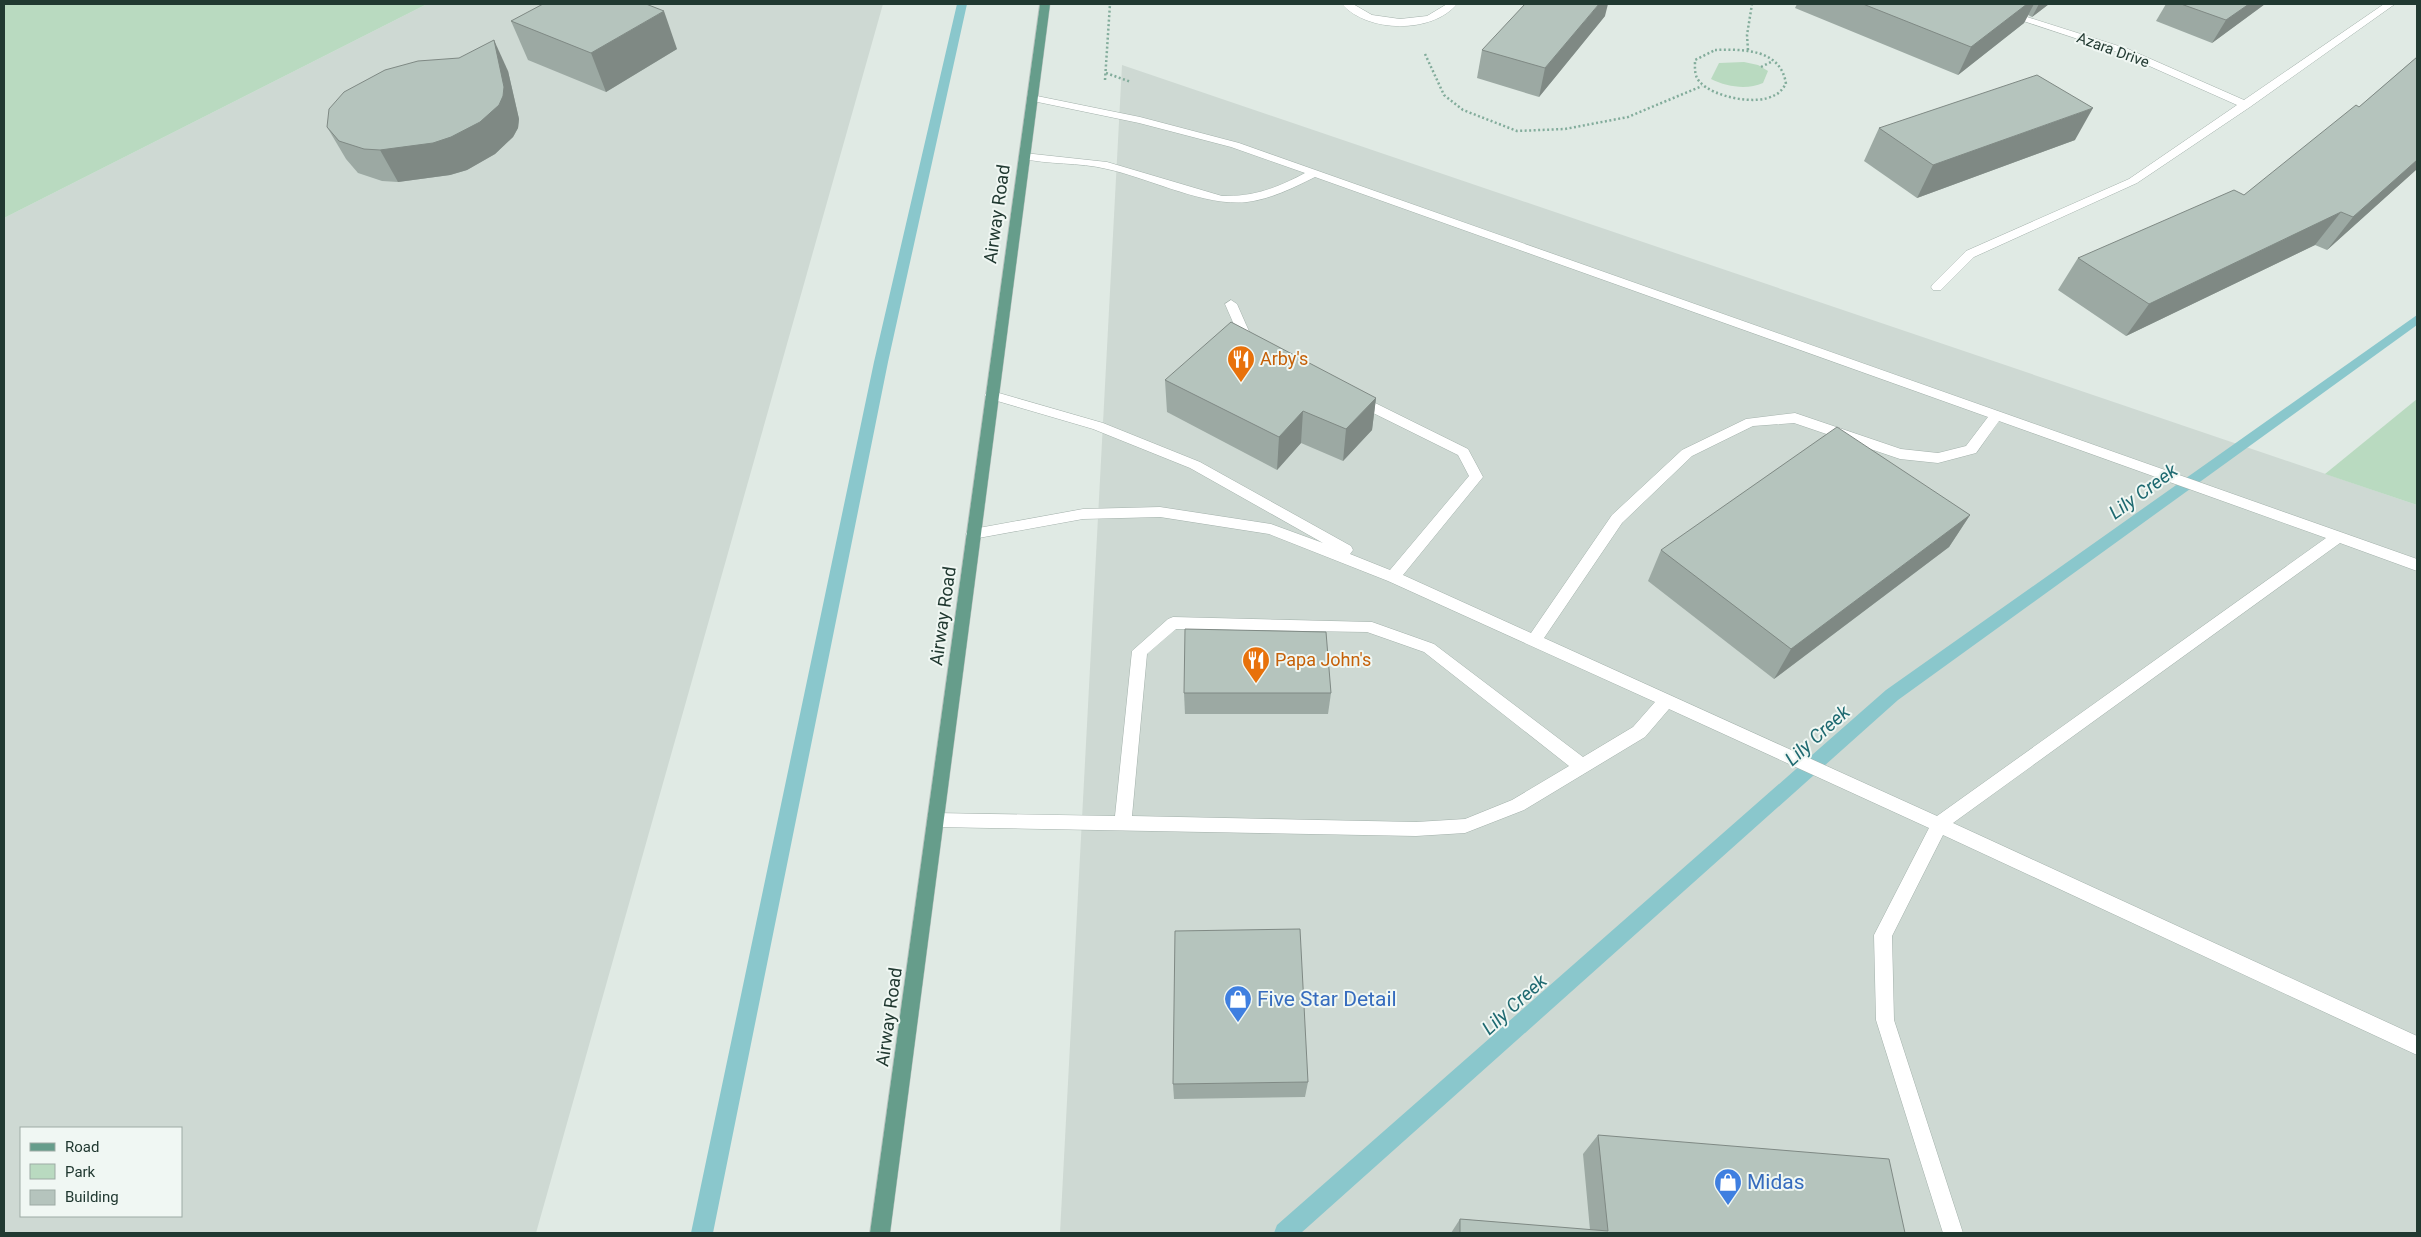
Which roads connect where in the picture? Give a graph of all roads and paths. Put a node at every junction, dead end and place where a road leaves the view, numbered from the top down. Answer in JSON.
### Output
{"nodes":[{"id":1,"x":1046,"y":4,"type":"edge"},
{"id":2,"x":1110,"y":4,"type":"edge"},
{"id":3,"x":1347,"y":4,"type":"edge"},
{"id":4,"x":1452,"y":4,"type":"edge"},
{"id":5,"x":1752,"y":4,"type":"edge"},
{"id":6,"x":1977,"y":4,"type":"edge"},
{"id":7,"x":2390,"y":4,"type":"edge"},
{"id":8,"x":1413,"y":22,"type":"junction"},
{"id":9,"x":1748,"y":50,"type":"junction"},
{"id":10,"x":1773,"y":61,"type":"junction"},
{"id":11,"x":1761,"y":67,"type":"dead end"},
{"id":12,"x":1702,"y":86,"type":"junction"},
{"id":13,"x":1032,"y":98,"type":"junction"},
{"id":14,"x":2246,"y":105,"type":"junction"},
{"id":15,"x":1103,"y":112,"type":"junction"},
{"id":16,"x":1024,"y":156,"type":"junction"},
{"id":17,"x":1314,"y":173,"type":"junction"},
{"id":18,"x":1937,"y":286,"type":"dead end"},
{"id":19,"x":1231,"y":304,"type":"dead end"},
{"id":20,"x":1259,"y":353,"type":"edge"},
{"id":21,"x":992,"y":395,"type":"junction"},
{"id":22,"x":1348,"y":396,"type":"edge"},
{"id":23,"x":1996,"y":416,"type":"junction"},
{"id":24,"x":973,"y":534,"type":"junction"},
{"id":25,"x":2337,"y":538,"type":"junction"},
{"id":26,"x":2417,"y":565,"type":"edge"},
{"id":27,"x":1393,"y":577,"type":"junction"},
{"id":28,"x":1534,"y":641,"type":"junction"},
{"id":29,"x":1667,"y":700,"type":"junction"},
{"id":30,"x":1582,"y":766,"type":"junction"},
{"id":31,"x":935,"y":820,"type":"junction"},
{"id":32,"x":1940,"y":823,"type":"junction"},
{"id":33,"x":1124,"y":824,"type":"junction"},
{"id":34,"x":2417,"y":1046,"type":"edge"},
{"id":35,"x":880,"y":1233,"type":"edge"},
{"id":36,"x":1953,"y":1233,"type":"edge"}],
"edges":[{"from":1,"to":13,"type":"main road","name":"Airway Road"},
{"from":2,"to":15,"type":"path"},
{"from":3,"to":8,"type":"street"},
{"from":4,"to":8,"type":"street"},
{"from":5,"to":9,"type":"path"},
{"from":6,"to":14,"type":"street","name":"Azara Drive"},
{"from":7,"to":14,"type":"street"},
{"from":8,"to":12,"type":"path"},
{"from":9,"to":10,"type":"path"},
{"from":9,"to":12,"type":"path"},
{"from":10,"to":11,"type":"path"},
{"from":10,"to":12,"type":"path"},
{"from":13,"to":15,"type":"street"},
{"from":13,"to":16,"type":"main road","name":"Airway Road"},
{"from":14,"to":18,"type":"street"},
{"from":15,"to":17,"type":"street"},
{"from":16,"to":17,"type":"street"},
{"from":16,"to":21,"type":"main road","name":"Airway Road"},
{"from":17,"to":23,"type":"street"},
{"from":19,"to":20,"type":"street"},
{"from":21,"to":24,"type":"main road","name":"Airway Road"},
{"from":21,"to":27,"type":"street"},
{"from":22,"to":27,"type":"street"},
{"from":23,"to":25,"type":"street"},
{"from":23,"to":28,"type":"street"},
{"from":24,"to":27,"type":"street"},
{"from":24,"to":31,"type":"main road","name":"Airway Road"},
{"from":25,"to":26,"type":"street"},
{"from":25,"to":32,"type":"street"},
{"from":27,"to":28,"type":"street"},
{"from":28,"to":29,"type":"street"},
{"from":29,"to":30,"type":"street"},
{"from":29,"to":32,"type":"street"},
{"from":30,"to":33,"type":"street"},
{"from":30,"to":33,"type":"street"},
{"from":31,"to":33,"type":"street"},
{"from":31,"to":35,"type":"main road","name":"Airway Road"},
{"from":32,"to":34,"type":"street"},
{"from":32,"to":36,"type":"street"}]}
